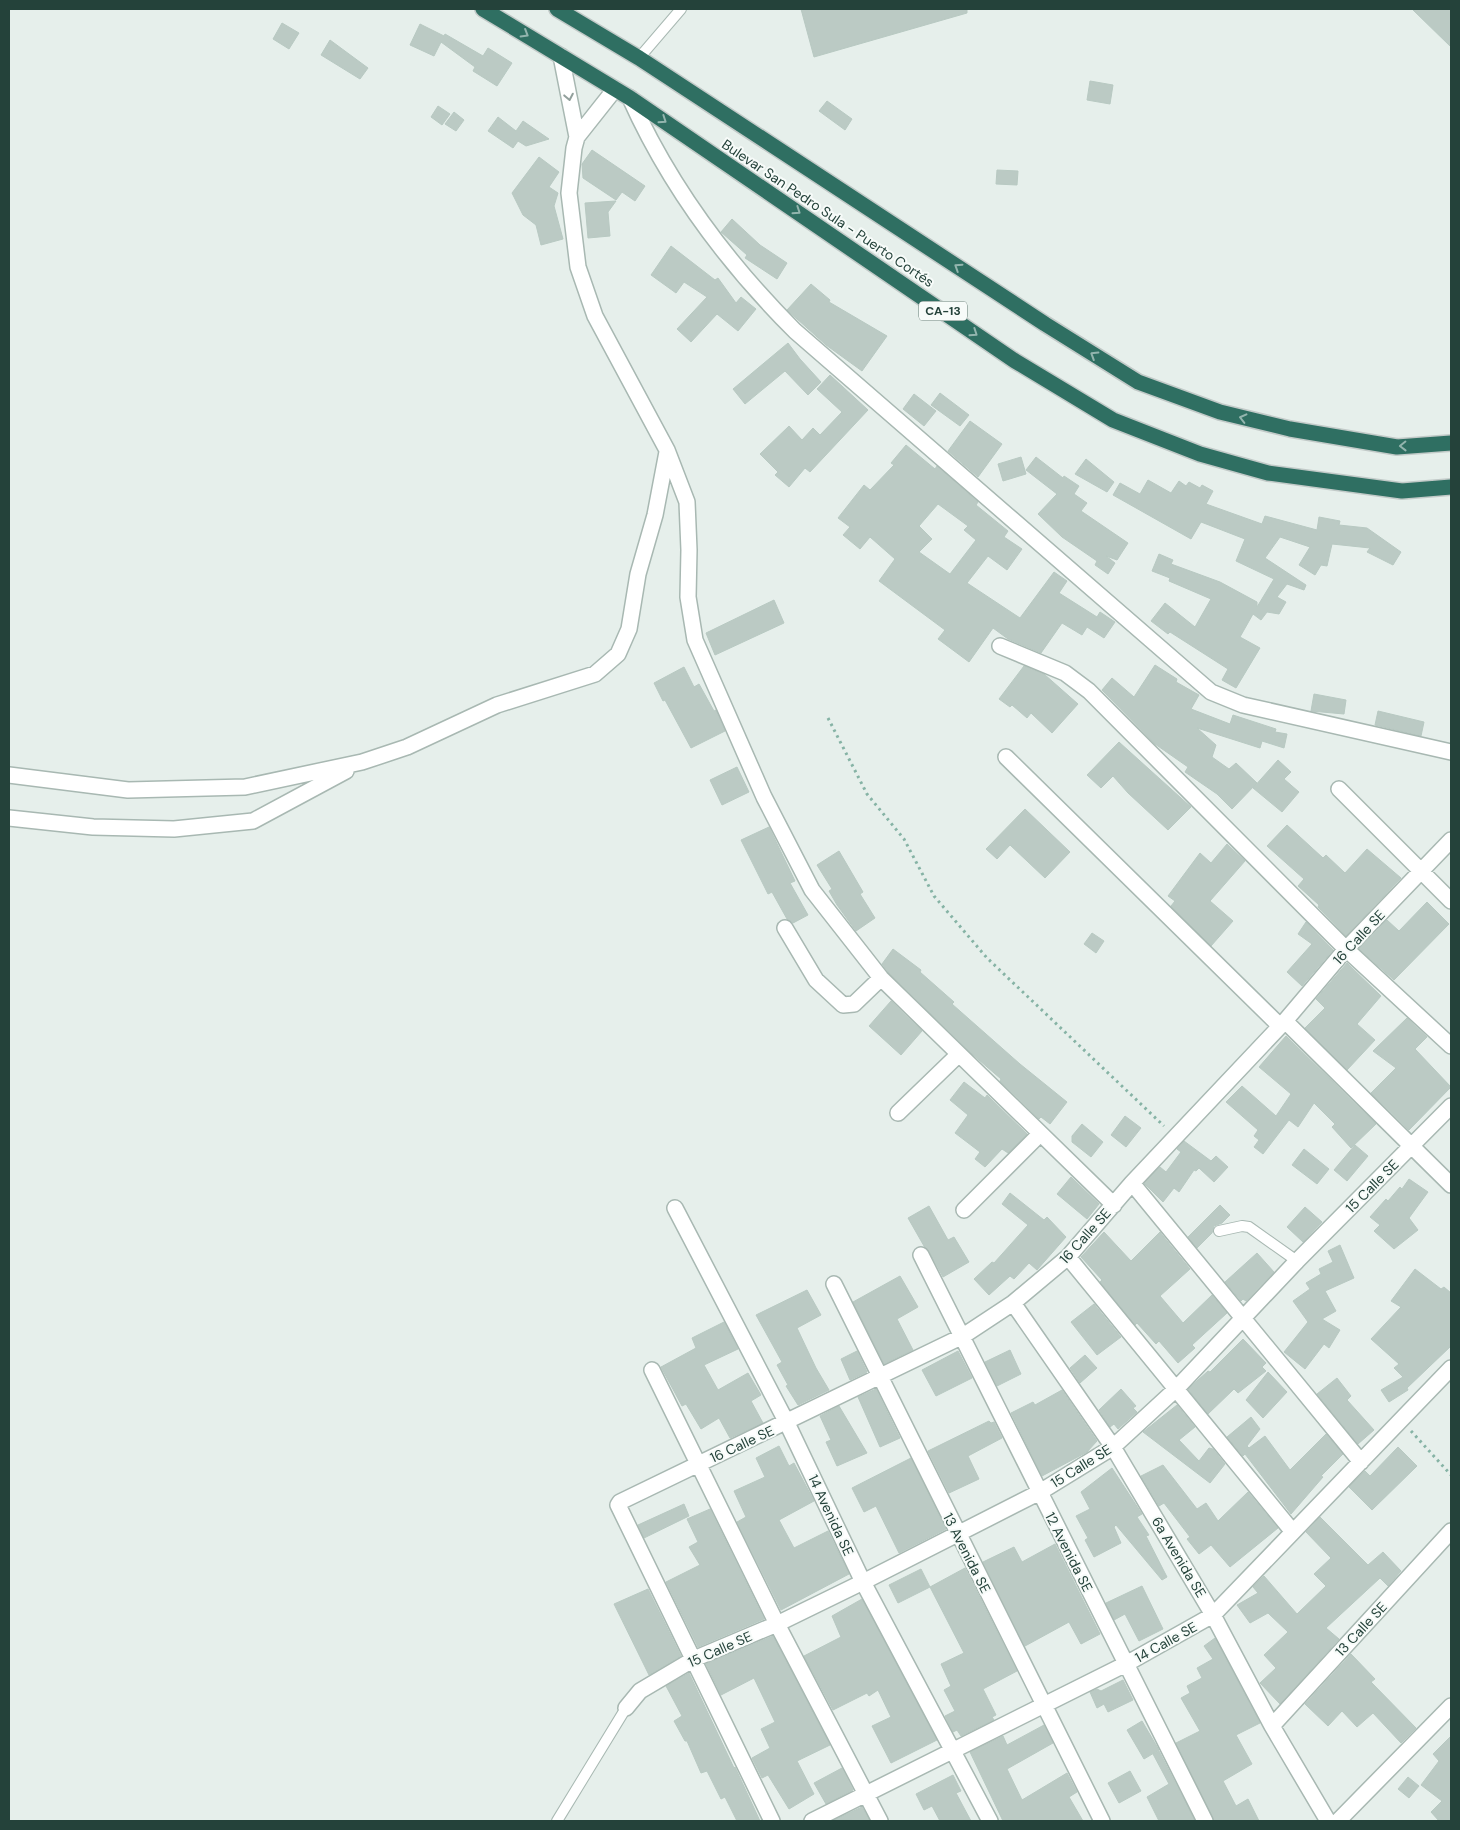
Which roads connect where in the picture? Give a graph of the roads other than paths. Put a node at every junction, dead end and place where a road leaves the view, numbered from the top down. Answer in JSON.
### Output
{"nodes":[{"id":1,"x":483,"y":9,"type":"edge"},
{"id":2,"x":557,"y":9,"type":"edge"},
{"id":3,"x":680,"y":9,"type":"edge"},
{"id":4,"x":561,"y":56,"type":"junction"},
{"id":5,"x":639,"y":58,"type":"junction"},
{"id":6,"x":615,"y":89,"type":"junction"},
{"id":7,"x":630,"y":98,"type":"junction"},
{"id":8,"x":577,"y":137,"type":"junction"},
{"id":9,"x":1451,"y":443,"type":"edge"},
{"id":10,"x":667,"y":450,"type":"junction"},
{"id":11,"x":1451,"y":487,"type":"edge"},
{"id":12,"x":1000,"y":646,"type":"dead end"},
{"id":13,"x":1451,"y":752,"type":"edge"},
{"id":14,"x":1006,"y":757,"type":"dead end"},
{"id":15,"x":362,"y":762,"type":"junction"},
{"id":16,"x":9,"y":776,"type":"edge"},
{"id":17,"x":1339,"y":789,"type":"dead end"},
{"id":18,"x":9,"y":818,"type":"edge"},
{"id":19,"x":1451,"y":840,"type":"edge"},
{"id":20,"x":1423,"y":871,"type":"junction"},
{"id":21,"x":1451,"y":901,"type":"edge"},
{"id":22,"x":785,"y":928,"type":"dead end"},
{"id":23,"x":1346,"y":949,"type":"junction"},
{"id":24,"x":881,"y":978,"type":"junction"},
{"id":25,"x":1282,"y":1023,"type":"junction"},
{"id":26,"x":1451,"y":1046,"type":"edge"},
{"id":27,"x":958,"y":1055,"type":"junction"},
{"id":28,"x":1451,"y":1106,"type":"edge"},
{"id":29,"x":898,"y":1113,"type":"dead end"},
{"id":30,"x":1040,"y":1134,"type":"junction"},
{"id":31,"x":1412,"y":1146,"type":"junction"},
{"id":32,"x":1132,"y":1183,"type":"junction"},
{"id":33,"x":1451,"y":1185,"type":"edge"},
{"id":34,"x":1114,"y":1205,"type":"junction"},
{"id":35,"x":675,"y":1208,"type":"dead end"},
{"id":36,"x":964,"y":1210,"type":"dead end"},
{"id":37,"x":1219,"y":1231,"type":"dead end"},
{"id":38,"x":921,"y":1255,"type":"dead end"},
{"id":39,"x":1068,"y":1258,"type":"junction"},
{"id":40,"x":1297,"y":1261,"type":"junction"},
{"id":41,"x":834,"y":1284,"type":"dead end"},
{"id":42,"x":1013,"y":1303,"type":"junction"},
{"id":43,"x":1242,"y":1318,"type":"junction"},
{"id":44,"x":963,"y":1336,"type":"junction"},
{"id":45,"x":1451,"y":1368,"type":"edge"},
{"id":46,"x":652,"y":1370,"type":"dead end"},
{"id":47,"x":879,"y":1378,"type":"junction"},
{"id":48,"x":1176,"y":1389,"type":"junction"},
{"id":49,"x":787,"y":1423,"type":"junction"},
{"id":50,"x":1113,"y":1446,"type":"junction"},
{"id":51,"x":1361,"y":1462,"type":"junction"},
{"id":52,"x":700,"y":1463,"type":"junction"},
{"id":53,"x":1040,"y":1492,"type":"junction"},
{"id":54,"x":1451,"y":1531,"type":"edge"},
{"id":55,"x":1293,"y":1532,"type":"junction"},
{"id":56,"x":957,"y":1534,"type":"junction"},
{"id":57,"x":863,"y":1582,"type":"junction"},
{"id":58,"x":1213,"y":1615,"type":"junction"},
{"id":59,"x":777,"y":1624,"type":"junction"},
{"id":60,"x":694,"y":1659,"type":"junction"},
{"id":61,"x":1126,"y":1664,"type":"junction"},
{"id":62,"x":1042,"y":1704,"type":"junction"},
{"id":63,"x":1451,"y":1706,"type":"edge"},
{"id":64,"x":626,"y":1708,"type":"joint"},
{"id":65,"x":1272,"y":1726,"type":"junction"},
{"id":66,"x":953,"y":1750,"type":"junction"},
{"id":67,"x":866,"y":1795,"type":"junction"},
{"id":68,"x":556,"y":1821,"type":"edge"},
{"id":69,"x":772,"y":1821,"type":"edge"},
{"id":70,"x":812,"y":1821,"type":"edge"},
{"id":71,"x":880,"y":1821,"type":"edge"},
{"id":72,"x":990,"y":1821,"type":"edge"},
{"id":73,"x":1102,"y":1821,"type":"edge"},
{"id":74,"x":1205,"y":1821,"type":"edge"},
{"id":75,"x":1328,"y":1821,"type":"edge"},
{"id":76,"x":1338,"y":1821,"type":"edge"}],
"edges":[{"from":1,"to":4,"type":"highway","name":"Bulevar San Pedro Sula - Puerto Cortés","number":"CA-13","one_way":true},
{"from":2,"to":5,"type":"highway","name":"Bulevar San Pedro Sula - Puerto Cortés"},
{"from":3,"to":5,"type":"lane"},
{"from":4,"to":6,"type":"highway","name":"Bulevar San Pedro Sula - Puerto Cortés","number":"CA-13"},
{"from":4,"to":8,"type":"street","one_way":true},
{"from":9,"to":5,"type":"highway","name":"Bulevar San Pedro Sula - Puerto Cortés","one_way":true},
{"from":6,"to":7,"type":"highway","name":"Bulevar San Pedro Sula - Puerto Cortés","number":"CA-13"},
{"from":6,"to":8,"type":"street"},
{"from":7,"to":11,"type":"highway","name":"Bulevar San Pedro Sula - Puerto Cortés","number":"CA-13","one_way":true},
{"from":7,"to":13,"type":"street"},
{"from":8,"to":10,"type":"street"},
{"from":10,"to":15,"type":"street"},
{"from":10,"to":24,"type":"street"},
{"from":12,"to":23,"type":"street"},
{"from":14,"to":25,"type":"street"},
{"from":15,"to":16,"type":"street"},
{"from":15,"to":18,"type":"street"},
{"from":17,"to":20,"type":"street"},
{"from":19,"to":20,"type":"street","name":"16 Calle SE"},
{"from":20,"to":21,"type":"street"},
{"from":20,"to":23,"type":"street","name":"16 Calle SE"},
{"from":22,"to":24,"type":"street"},
{"from":23,"to":25,"type":"street","name":"16 Calle SE"},
{"from":23,"to":26,"type":"street"},
{"from":24,"to":27,"type":"street"},
{"from":25,"to":31,"type":"street"},
{"from":25,"to":32,"type":"street","name":"16 Calle SE"},
{"from":27,"to":29,"type":"street"},
{"from":27,"to":30,"type":"street"},
{"from":28,"to":31,"type":"street","name":"15 Calle SE"},
{"from":30,"to":34,"type":"street"},
{"from":30,"to":36,"type":"street"},
{"from":31,"to":33,"type":"street"},
{"from":31,"to":40,"type":"street","name":"15 Calle SE"},
{"from":32,"to":34,"type":"street","name":"16 Calle SE"},
{"from":32,"to":43,"type":"street"},
{"from":34,"to":39,"type":"street","name":"16 Calle SE"},
{"from":35,"to":49,"type":"street","name":"14 Avenida SE"},
{"from":37,"to":40,"type":"lane"},
{"from":38,"to":44,"type":"street","name":"12 Avenida SE"},
{"from":39,"to":42,"type":"street","name":"16 Calle SE"},
{"from":39,"to":48,"type":"street"},
{"from":40,"to":43,"type":"street","name":"15 Calle SE"},
{"from":41,"to":47,"type":"street","name":"13 Avenida SE"},
{"from":42,"to":44,"type":"street","name":"16 Calle SE"},
{"from":42,"to":50,"type":"street","name":"6a Avenida SE"},
{"from":43,"to":48,"type":"street","name":"15 Calle SE"},
{"from":43,"to":51,"type":"street"},
{"from":44,"to":47,"type":"street","name":"16 Calle SE"},
{"from":44,"to":53,"type":"street","name":"12 Avenida SE"},
{"from":45,"to":51,"type":"street","name":"14 Calle SE"},
{"from":46,"to":52,"type":"street"},
{"from":47,"to":49,"type":"street","name":"16 Calle SE"},
{"from":47,"to":56,"type":"street","name":"13 Avenida SE"},
{"from":48,"to":50,"type":"street","name":"15 Calle SE"},
{"from":48,"to":55,"type":"street"},
{"from":49,"to":52,"type":"street","name":"16 Calle SE"},
{"from":49,"to":57,"type":"street","name":"14 Avenida SE"},
{"from":50,"to":53,"type":"street","name":"15 Calle SE"},
{"from":50,"to":58,"type":"street","name":"6a Avenida SE"},
{"from":51,"to":55,"type":"street","name":"14 Calle SE"},
{"from":52,"to":59,"type":"street"},
{"from":52,"to":60,"type":"street","name":"16 Calle SE"},
{"from":53,"to":56,"type":"street","name":"15 Calle SE"},
{"from":53,"to":61,"type":"street","name":"12 Avenida SE"},
{"from":54,"to":65,"type":"street","name":"13 Calle SE"},
{"from":55,"to":58,"type":"street","name":"14 Calle SE"},
{"from":56,"to":57,"type":"street","name":"15 Calle SE"},
{"from":56,"to":62,"type":"street","name":"13 Avenida SE"},
{"from":57,"to":59,"type":"street","name":"15 Calle SE"},
{"from":57,"to":66,"type":"street","name":"14 Avenida SE"},
{"from":58,"to":61,"type":"street","name":"14 Calle SE"},
{"from":58,"to":65,"type":"street","name":"6a Avenida SE"},
{"from":59,"to":60,"type":"street","name":"15 Calle SE"},
{"from":59,"to":67,"type":"street"},
{"from":60,"to":64,"type":"street","name":"15 Calle SE"},
{"from":60,"to":69,"type":"street"},
{"from":61,"to":62,"type":"street","name":"14 Calle SE"},
{"from":61,"to":74,"type":"street","name":"12 Avenida SE"},
{"from":62,"to":66,"type":"street","name":"14 Calle SE"},
{"from":62,"to":73,"type":"street","name":"13 Avenida SE"},
{"from":63,"to":76,"type":"street"},
{"from":64,"to":68,"type":"lane"},
{"from":65,"to":75,"type":"street","name":"6a Avenida SE"},
{"from":66,"to":67,"type":"street","name":"14 Calle SE"},
{"from":66,"to":72,"type":"street","name":"14 Avenida SE"},
{"from":67,"to":70,"type":"street","name":"14 Calle SE"},
{"from":67,"to":71,"type":"street"}]}
